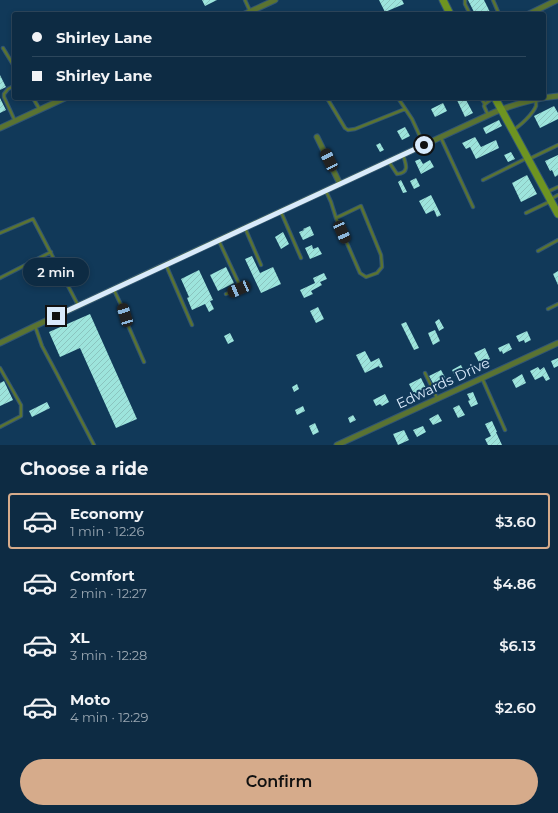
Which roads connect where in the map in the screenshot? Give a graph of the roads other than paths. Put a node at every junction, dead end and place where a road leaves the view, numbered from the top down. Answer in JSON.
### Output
{"nodes":[{"id":1,"x":245,"y":0,"type":"edge"},
{"id":2,"x":273,"y":0,"type":"edge"},
{"id":3,"x":443,"y":0,"type":"edge"},
{"id":4,"x":465,"y":0,"type":"edge"},
{"id":5,"x":493,"y":0,"type":"edge"},
{"id":6,"x":557,"y":0,"type":"edge"},
{"id":7,"x":251,"y":11,"type":"joint"},
{"id":8,"x":449,"y":12,"type":"edge"},
{"id":9,"x":469,"y":12,"type":"edge"},
{"id":10,"x":498,"y":12,"type":"edge"},
{"id":11,"x":534,"y":12,"type":"edge"},
{"id":12,"x":3,"y":48,"type":"dead end"},
{"id":13,"x":12,"y":63,"type":"edge"},
{"id":14,"x":12,"y":87,"type":"edge"},
{"id":15,"x":558,"y":96,"type":"edge"},
{"id":16,"x":546,"y":98,"type":"edge"},
{"id":17,"x":34,"y":100,"type":"edge"},
{"id":18,"x":61,"y":100,"type":"edge"},
{"id":19,"x":328,"y":100,"type":"edge"},
{"id":20,"x":399,"y":100,"type":"edge"},
{"id":21,"x":482,"y":100,"type":"edge"},
{"id":22,"x":491,"y":100,"type":"edge"},
{"id":23,"x":495,"y":100,"type":"edge"},
{"id":24,"x":536,"y":100,"type":"joint"},
{"id":25,"x":485,"y":104,"type":"junction"},
{"id":26,"x":405,"y":109,"type":"junction"},
{"id":27,"x":501,"y":109,"type":"junction"},
{"id":28,"x":40,"y":110,"type":"junction"},
{"id":29,"x":488,"y":115,"type":"junction"},
{"id":30,"x":15,"y":121,"type":"junction"},
{"id":31,"x":0,"y":128,"type":"edge"},
{"id":32,"x":513,"y":131,"type":"junction"},
{"id":33,"x":317,"y":137,"type":"dead end"},
{"id":34,"x":441,"y":137,"type":"junction"},
{"id":35,"x":424,"y":145,"type":"junction"},
{"id":36,"x":558,"y":145,"type":"edge"},
{"id":37,"x":402,"y":155,"type":"junction"},
{"id":38,"x":528,"y":159,"type":"junction"},
{"id":39,"x":388,"y":162,"type":"junction"},
{"id":40,"x":483,"y":180,"type":"dead end"},
{"id":41,"x":340,"y":184,"type":"junction"},
{"id":42,"x":558,"y":187,"type":"edge"},
{"id":43,"x":326,"y":191,"type":"junction"},
{"id":44,"x":558,"y":195,"type":"edge"},
{"id":45,"x":549,"y":197,"type":"junction"},
{"id":46,"x":472,"y":207,"type":"dead end"},
{"id":47,"x":280,"y":212,"type":"junction"},
{"id":48,"x":526,"y":213,"type":"dead end"},
{"id":49,"x":558,"y":214,"type":"edge"},
{"id":50,"x":336,"y":218,"type":"junction"},
{"id":51,"x":245,"y":228,"type":"junction"},
{"id":52,"x":0,"y":233,"type":"edge"},
{"id":53,"x":219,"y":240,"type":"junction"},
{"id":54,"x":558,"y":240,"type":"edge"},
{"id":55,"x":538,"y":251,"type":"dead end"},
{"id":56,"x":51,"y":252,"type":"junction"},
{"id":57,"x":301,"y":258,"type":"dead end"},
{"id":58,"x":165,"y":265,"type":"junction"},
{"id":59,"x":261,"y":265,"type":"dead end"},
{"id":60,"x":0,"y":278,"type":"edge"},
{"id":61,"x":114,"y":289,"type":"junction"},
{"id":62,"x":226,"y":294,"type":"dead end"},
{"id":63,"x":558,"y":304,"type":"edge"},
{"id":64,"x":78,"y":306,"type":"junction"},
{"id":65,"x":548,"y":310,"type":"dead end"},
{"id":66,"x":192,"y":325,"type":"dead end"},
{"id":67,"x":35,"y":326,"type":"junction"},
{"id":68,"x":0,"y":343,"type":"edge"},
{"id":69,"x":558,"y":343,"type":"edge"},
{"id":70,"x":144,"y":362,"type":"dead end"},
{"id":71,"x":0,"y":368,"type":"edge"},
{"id":72,"x":426,"y":373,"type":"dead end"},
{"id":73,"x":482,"y":378,"type":"junction"},
{"id":74,"x":437,"y":399,"type":"junction"},
{"id":75,"x":0,"y":427,"type":"edge"},
{"id":76,"x":505,"y":430,"type":"dead end"},
{"id":77,"x":94,"y":445,"type":"edge"},
{"id":78,"x":337,"y":445,"type":"edge"}],
"edges":[{"from":1,"to":7,"type":"lane"},
{"from":2,"to":7,"type":"street"},
{"from":3,"to":8,"type":"main road"},
{"from":4,"to":9,"type":"lane"},
{"from":5,"to":10,"type":"lane"},
{"from":6,"to":11,"type":"street"},
{"from":12,"to":13,"type":"lane"},
{"from":14,"to":30,"type":"lane"},
{"from":15,"to":16,"type":"street"},
{"from":17,"to":28,"type":"lane"},
{"from":18,"to":28,"type":"street"},
{"from":19,"to":26,"type":"lane"},
{"from":20,"to":26,"type":"lane"},
{"from":21,"to":25,"type":"lane"},
{"from":22,"to":25,"type":"lane"},
{"from":23,"to":27,"type":"main road"},
{"from":24,"to":27,"type":"street"},
{"from":24,"to":32,"type":"lane"},
{"from":25,"to":29,"type":"lane"},
{"from":26,"to":35,"type":"lane"},
{"from":27,"to":29,"type":"street"},
{"from":27,"to":32,"type":"main road"},
{"from":28,"to":30,"type":"street"},
{"from":29,"to":34,"type":"street"},
{"from":30,"to":31,"type":"street"},
{"from":32,"to":38,"type":"main road"},
{"from":33,"to":41,"type":"street"},
{"from":34,"to":35,"type":"street"},
{"from":34,"to":46,"type":"lane"},
{"from":35,"to":37,"type":"street"},
{"from":36,"to":38,"type":"lane"},
{"from":37,"to":39,"type":"street"},
{"from":37,"to":39,"type":"lane"},
{"from":38,"to":40,"type":"lane"},
{"from":38,"to":45,"type":"main road"},
{"from":39,"to":41,"type":"street"},
{"from":41,"to":43,"type":"street"},
{"from":42,"to":45,"type":"lane"},
{"from":43,"to":47,"type":"street"},
{"from":43,"to":50,"type":"lane"},
{"from":44,"to":45,"type":"lane"},
{"from":45,"to":48,"type":"lane"},
{"from":45,"to":49,"type":"main road"},
{"from":47,"to":51,"type":"street"},
{"from":47,"to":57,"type":"lane"},
{"from":50,"to":50,"type":"lane"},
{"from":51,"to":53,"type":"street"},
{"from":51,"to":59,"type":"lane"},
{"from":52,"to":56,"type":"lane"},
{"from":53,"to":58,"type":"street"},
{"from":53,"to":62,"type":"lane"},
{"from":54,"to":55,"type":"lane"},
{"from":56,"to":60,"type":"lane"},
{"from":56,"to":64,"type":"lane"},
{"from":58,"to":61,"type":"street"},
{"from":58,"to":66,"type":"lane"},
{"from":61,"to":64,"type":"street"},
{"from":61,"to":70,"type":"lane"},
{"from":63,"to":65,"type":"lane"},
{"from":64,"to":67,"type":"street"},
{"from":67,"to":68,"type":"street"},
{"from":67,"to":77,"type":"lane"},
{"from":69,"to":73,"type":"street","name":"Edwards Drive"},
{"from":71,"to":75,"type":"lane"},
{"from":72,"to":74,"type":"lane"},
{"from":73,"to":74,"type":"street","name":"Edwards Drive"},
{"from":73,"to":76,"type":"lane"},
{"from":74,"to":78,"type":"street","name":"Edwards Drive"}]}
